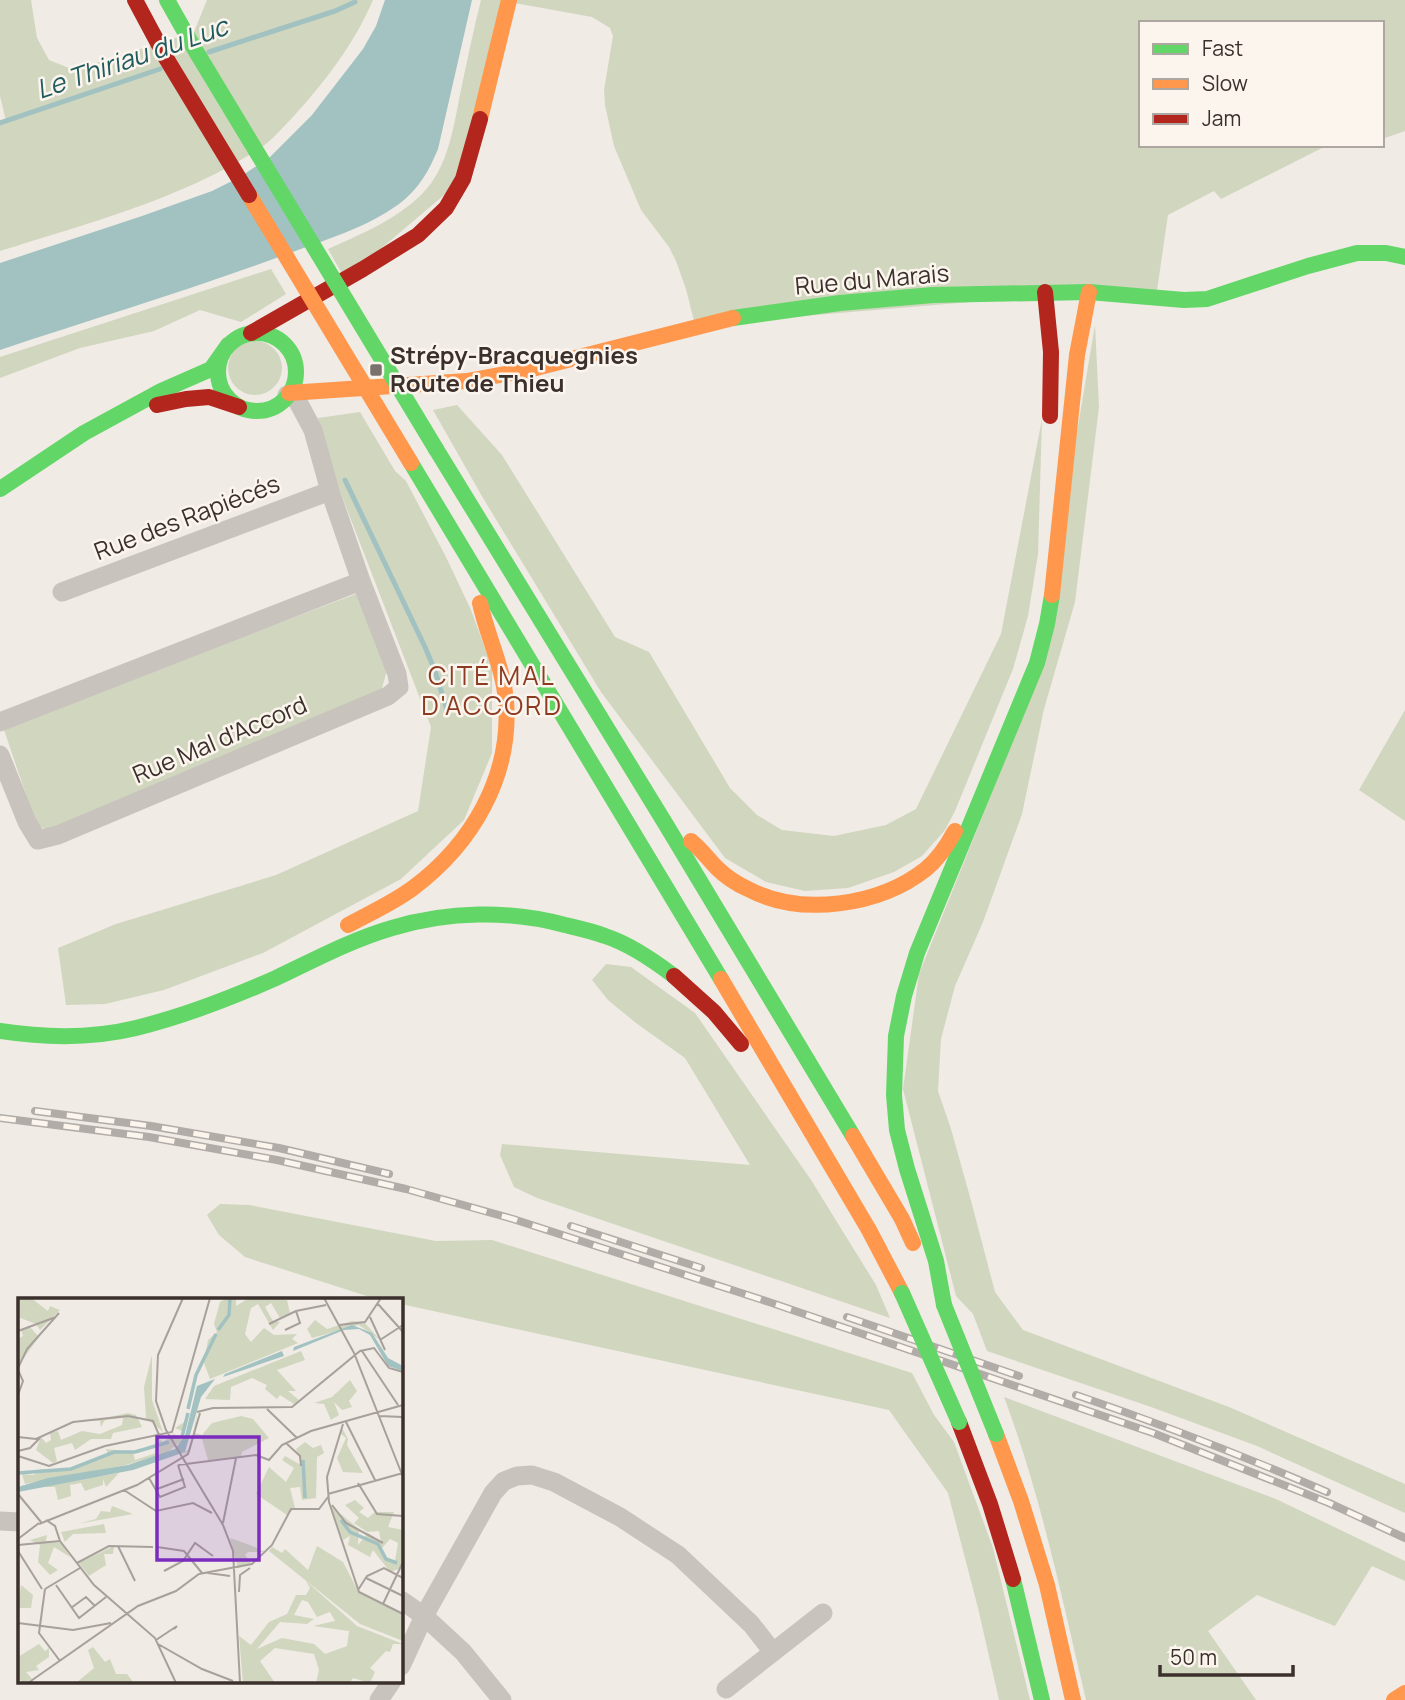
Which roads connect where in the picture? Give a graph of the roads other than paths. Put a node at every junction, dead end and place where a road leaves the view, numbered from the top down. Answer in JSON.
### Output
{"nodes":[{"id":1,"x":135,"y":0,"type":"edge"},
{"id":2,"x":167,"y":0,"type":"edge"},
{"id":3,"x":509,"y":0,"type":"edge"},
{"id":4,"x":1405,"y":257,"type":"edge"},
{"id":5,"x":1045,"y":292,"type":"junction"},
{"id":6,"x":1089,"y":292,"type":"junction"},
{"id":7,"x":317,"y":295,"type":"junction"},
{"id":8,"x":251,"y":334,"type":"junction"},
{"id":9,"x":228,"y":345,"type":"junction"},
{"id":10,"x":293,"y":360,"type":"junction"},
{"id":11,"x":344,"y":390,"type":"junction"},
{"id":12,"x":286,"y":397,"type":"junction"},
{"id":13,"x":239,"y":407,"type":"junction"},
{"id":14,"x":114,"y":416,"type":"junction"},
{"id":15,"x":1050,"y":428,"type":"dead end"},
{"id":16,"x":313,"y":430,"type":"junction"},
{"id":17,"x":1049,"y":477,"type":"dead end"},
{"id":18,"x":0,"y":489,"type":"edge"},
{"id":19,"x":330,"y":491,"type":"junction"},
{"id":20,"x":477,"y":572,"type":"junction"},
{"id":21,"x":361,"y":580,"type":"junction"},
{"id":22,"x":62,"y":592,"type":"dead end"},
{"id":23,"x":0,"y":722,"type":"edge"},
{"id":24,"x":0,"y":755,"type":"edge"},
{"id":25,"x":665,"y":823,"type":"junction"},
{"id":26,"x":332,"y":932,"type":"dead end"},
{"id":27,"x":114,"y":1016,"type":"dead end"},
{"id":28,"x":13,"y":1017,"type":"dead end"},
{"id":29,"x":0,"y":1031,"type":"edge"},
{"id":30,"x":777,"y":1072,"type":"junction"},
{"id":31,"x":944,"y":1305,"type":"junction"},
{"id":32,"x":0,"y":1521,"type":"edge"},
{"id":33,"x":18,"y":1522,"type":"edge"},
{"id":34,"x":402,"y":1601,"type":"edge"},
{"id":35,"x":823,"y":1613,"type":"dead end"},
{"id":36,"x":424,"y":1616,"type":"junction"},
{"id":37,"x":774,"y":1652,"type":"junction"},
{"id":38,"x":402,"y":1664,"type":"edge"},
{"id":39,"x":391,"y":1682,"type":"edge"},
{"id":40,"x":726,"y":1689,"type":"dead end"},
{"id":41,"x":1405,"y":1693,"type":"edge"},
{"id":42,"x":379,"y":1700,"type":"edge"},
{"id":43,"x":502,"y":1700,"type":"edge"},
{"id":44,"x":1042,"y":1700,"type":"edge"},
{"id":45,"x":1073,"y":1700,"type":"edge"},
{"id":46,"x":1394,"y":1700,"type":"edge"}],
"edges":[{"from":1,"to":20,"type":"main road","bridge":true},
{"from":2,"to":25,"type":"main road","bridge":true},
{"from":3,"to":7,"type":"main road"},
{"from":4,"to":6,"type":"main road","name":"Rue du Marais"},
{"from":5,"to":6,"type":"main road","name":"Rue du Marais"},
{"from":5,"to":11,"type":"main road","name":"Rue du Marais"},
{"from":5,"to":15,"type":"main road"},
{"from":6,"to":31,"type":"main road"},
{"from":7,"to":8,"type":"main road"},
{"from":7,"to":10,"type":"main road"},
{"from":8,"to":9,"type":"main road"},
{"from":8,"to":10,"type":"main road"},
{"from":9,"to":13,"type":"main road"},
{"from":9,"to":14,"type":"main road"},
{"from":10,"to":11,"type":"main road","name":"Rue du Marais"},
{"from":10,"to":12,"type":"main road"},
{"from":11,"to":12,"type":"main road","name":"Rue du Marais"},
{"from":11,"to":16,"type":"street"},
{"from":12,"to":13,"type":"main road"},
{"from":12,"to":16,"type":"street","name":"Rue Mal d'Accord"},
{"from":13,"to":14,"type":"main road"},
{"from":14,"to":18,"type":"main road"},
{"from":16,"to":19,"type":"street","name":"Rue Mal d'Accord"},
{"from":17,"to":25,"type":"main road"},
{"from":19,"to":21,"type":"street","name":"Rue Mal d'Accord"},
{"from":19,"to":22,"type":"street","name":"Rue des Rapiécés"},
{"from":20,"to":26,"type":"main road"},
{"from":20,"to":30,"type":"main road"},
{"from":21,"to":23,"type":"street"},
{"from":21,"to":24,"type":"street","name":"Rue Mal d'Accord"},
{"from":25,"to":31,"type":"main road"},
{"from":27,"to":28,"type":"main road"},
{"from":29,"to":30,"type":"main road"},
{"from":30,"to":44,"type":"main road","bridge":true},
{"from":31,"to":45,"type":"main road","bridge":true},
{"from":32,"to":33,"type":"street"},
{"from":34,"to":36,"type":"street"},
{"from":35,"to":37,"type":"street"},
{"from":36,"to":37,"type":"street"},
{"from":36,"to":38,"type":"street"},
{"from":36,"to":43,"type":"street"},
{"from":37,"to":40,"type":"street"},
{"from":39,"to":42,"type":"street"},
{"from":41,"to":46,"type":"main road"}]}
